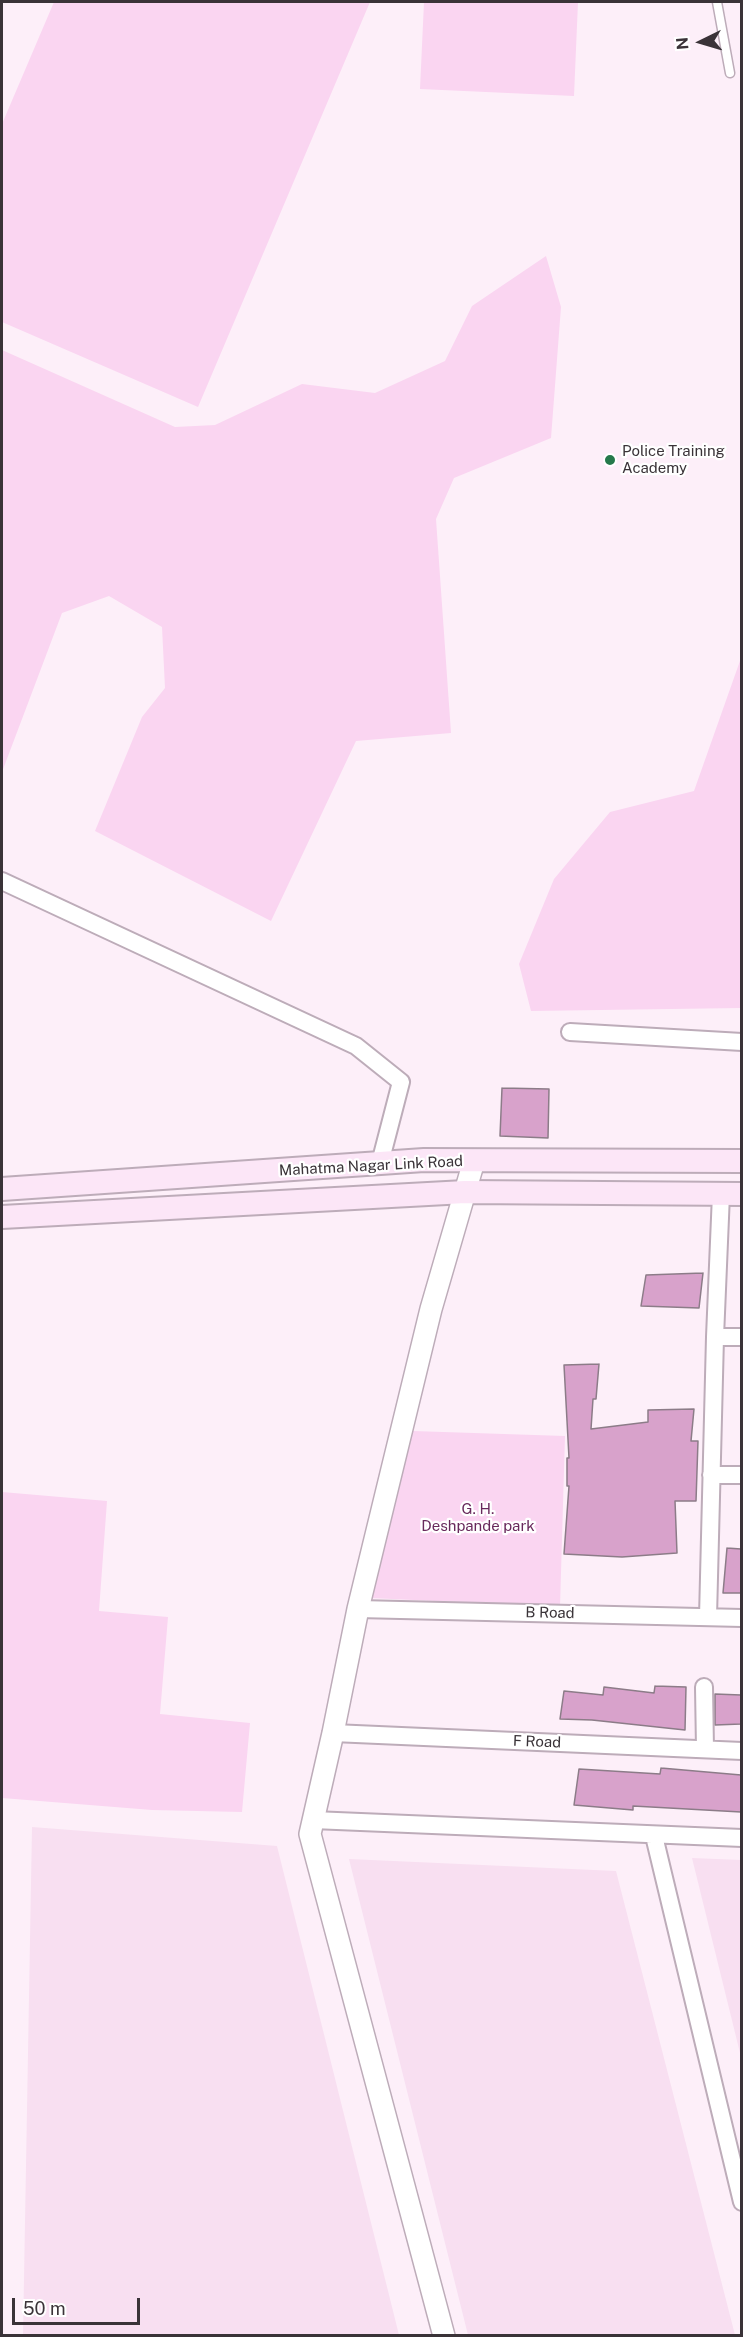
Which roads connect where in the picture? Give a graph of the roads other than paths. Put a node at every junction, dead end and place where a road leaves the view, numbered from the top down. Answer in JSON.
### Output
{"nodes":[{"id":1,"x":717,"y":2,"type":"edge"},
{"id":2,"x":730,"y":73,"type":"dead end"},
{"id":3,"x":2,"y":881,"type":"edge"},
{"id":4,"x":570,"y":1032,"type":"dead end"},
{"id":5,"x":741,"y":1042,"type":"edge"},
{"id":6,"x":474,"y":1161,"type":"junction"},
{"id":7,"x":741,"y":1161,"type":"edge"},
{"id":8,"x":380,"y":1163,"type":"junction"},
{"id":9,"x":2,"y":1189,"type":"edge"},
{"id":10,"x":465,"y":1192,"type":"junction"},
{"id":11,"x":731,"y":1194,"type":"edge"},
{"id":12,"x":2,"y":1217,"type":"edge"},
{"id":13,"x":715,"y":1337,"type":"junction"},
{"id":14,"x":741,"y":1337,"type":"edge"},
{"id":15,"x":711,"y":1475,"type":"junction"},
{"id":16,"x":741,"y":1475,"type":"edge"},
{"id":17,"x":358,"y":1609,"type":"junction"},
{"id":18,"x":708,"y":1617,"type":"junction"},
{"id":19,"x":741,"y":1618,"type":"edge"},
{"id":20,"x":704,"y":1687,"type":"dead end"},
{"id":21,"x":333,"y":1733,"type":"junction"},
{"id":22,"x":705,"y":1749,"type":"junction"},
{"id":23,"x":741,"y":1751,"type":"edge"},
{"id":24,"x":313,"y":1820,"type":"junction"},
{"id":25,"x":654,"y":1836,"type":"junction"},
{"id":26,"x":741,"y":1838,"type":"edge"},
{"id":27,"x":741,"y":2202,"type":"edge"},
{"id":28,"x":444,"y":2336,"type":"edge"}],
"edges":[{"from":1,"to":2,"type":"lane"},
{"from":3,"to":8,"type":"street"},
{"from":4,"to":5,"type":"street"},
{"from":6,"to":7,"type":"main road","name":"Mahatma Nagar Link Road"},
{"from":6,"to":8,"type":"main road","name":"Mahatma Nagar Link Road"},
{"from":6,"to":10,"type":"street"},
{"from":8,"to":9,"type":"main road","name":"Mahatma Nagar Link Road"},
{"from":10,"to":11,"type":"main road","name":"Mahatma Nagar Link Road"},
{"from":10,"to":12,"type":"main road","name":"Mahatma Nagar Link Road"},
{"from":10,"to":17,"type":"street"},
{"from":11,"to":13,"type":"street"},
{"from":13,"to":14,"type":"street"},
{"from":13,"to":15,"type":"street"},
{"from":15,"to":16,"type":"street"},
{"from":15,"to":18,"type":"street"},
{"from":17,"to":18,"type":"street","name":"B Road"},
{"from":17,"to":21,"type":"street"},
{"from":18,"to":19,"type":"street","name":"B Road"},
{"from":20,"to":22,"type":"street"},
{"from":21,"to":22,"type":"street","name":"F Road"},
{"from":21,"to":24,"type":"street"},
{"from":22,"to":23,"type":"street","name":"F Road"},
{"from":24,"to":25,"type":"street"},
{"from":24,"to":28,"type":"street"},
{"from":25,"to":26,"type":"street"},
{"from":25,"to":27,"type":"street"}]}
